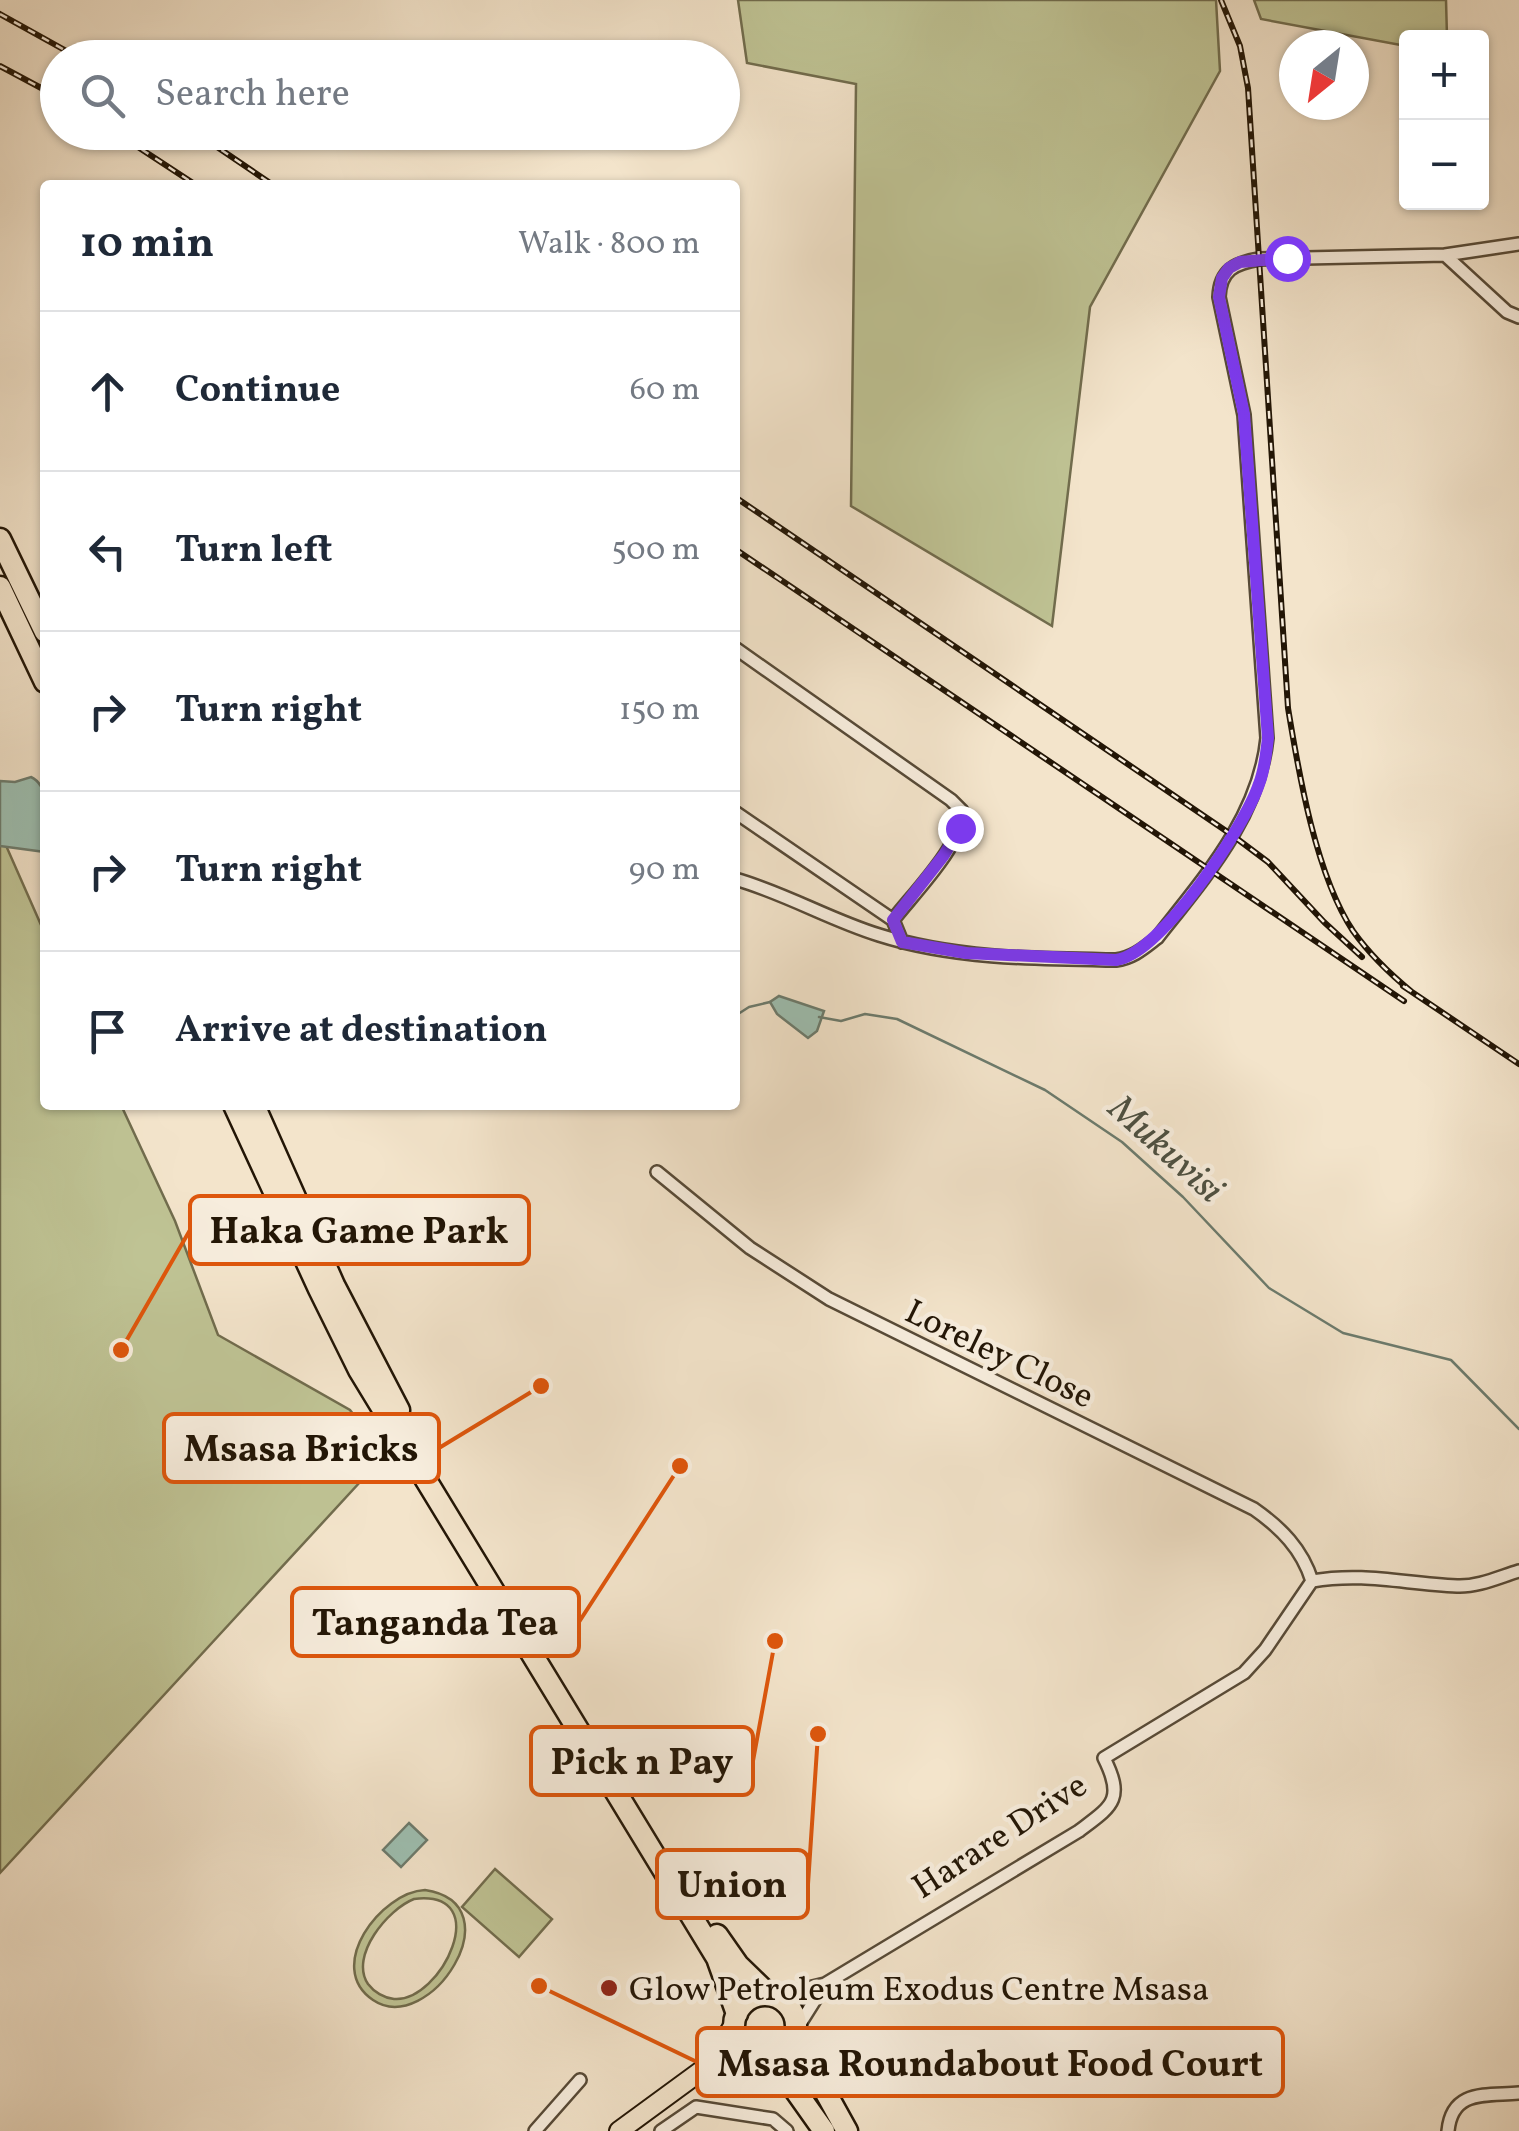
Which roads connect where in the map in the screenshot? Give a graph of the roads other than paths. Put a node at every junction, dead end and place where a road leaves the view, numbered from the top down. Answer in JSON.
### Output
{"nodes":[{"id":1,"x":1519,"y":244,"type":"edge"},
{"id":2,"x":1445,"y":254,"type":"junction"},
{"id":3,"x":1519,"y":317,"type":"edge"},
{"id":4,"x":0,"y":539,"type":"edge"},
{"id":5,"x":0,"y":586,"type":"edge"},
{"id":6,"x":40,"y":622,"type":"edge"},
{"id":7,"x":740,"y":652,"type":"edge"},
{"id":8,"x":40,"y":671,"type":"edge"},
{"id":9,"x":740,"y":815,"type":"edge"},
{"id":10,"x":740,"y":881,"type":"edge"},
{"id":11,"x":893,"y":920,"type":"junction"},
{"id":12,"x":902,"y":942,"type":"junction"},
{"id":13,"x":236,"y":1110,"type":"edge"},
{"id":14,"x":256,"y":1110,"type":"edge"},
{"id":15,"x":657,"y":1172,"type":"dead end"},
{"id":16,"x":1519,"y":1571,"type":"edge"},
{"id":17,"x":1312,"y":1581,"type":"junction"},
{"id":18,"x":825,"y":1984,"type":"junction"},
{"id":19,"x":772,"y":1996,"type":"junction"},
{"id":20,"x":735,"y":2019,"type":"junction"},
{"id":21,"x":795,"y":2034,"type":"junction"},
{"id":22,"x":757,"y":2056,"type":"junction"},
{"id":23,"x":705,"y":2068,"type":"junction"},
{"id":24,"x":580,"y":2080,"type":"dead end"},
{"id":25,"x":681,"y":2087,"type":"junction"},
{"id":26,"x":1519,"y":2092,"type":"edge"},
{"id":27,"x":696,"y":2107,"type":"junction"},
{"id":28,"x":536,"y":2131,"type":"edge"},
{"id":29,"x":620,"y":2131,"type":"edge"},
{"id":30,"x":661,"y":2131,"type":"edge"},
{"id":31,"x":787,"y":2131,"type":"edge"},
{"id":32,"x":824,"y":2131,"type":"edge"},
{"id":33,"x":847,"y":2131,"type":"edge"},
{"id":34,"x":1448,"y":2131,"type":"edge"}],
"edges":[{"from":1,"to":2,"type":"street"},
{"from":2,"to":3,"type":"street"},
{"from":2,"to":12,"type":"street"},
{"from":4,"to":6,"type":"highway"},
{"from":5,"to":8,"type":"highway"},
{"from":7,"to":11,"type":"street"},
{"from":9,"to":11,"type":"street"},
{"from":10,"to":12,"type":"street"},
{"from":11,"to":12,"type":"street"},
{"from":13,"to":20,"type":"highway"},
{"from":14,"to":19,"type":"highway"},
{"from":15,"to":17,"type":"street","name":"Loreley Close"},
{"from":16,"to":17,"type":"street"},
{"from":17,"to":18,"type":"street","name":"Harare Drive"},
{"from":18,"to":19,"type":"street","name":"Harare Drive"},
{"from":18,"to":21,"type":"street","name":"Harare Drive"},
{"from":19,"to":20,"type":"highway"},
{"from":19,"to":21,"type":"highway"},
{"from":20,"to":22,"type":"highway"},
{"from":20,"to":23,"type":"main road"},
{"from":21,"to":22,"type":"highway"},
{"from":21,"to":33,"type":"highway"},
{"from":22,"to":23,"type":"main road"},
{"from":22,"to":32,"type":"highway"},
{"from":23,"to":25,"type":"main road"},
{"from":24,"to":28,"type":"street"},
{"from":25,"to":27,"type":"street"},
{"from":25,"to":29,"type":"main road"},
{"from":26,"to":34,"type":"street"},
{"from":27,"to":30,"type":"street"},
{"from":27,"to":31,"type":"street"}]}
